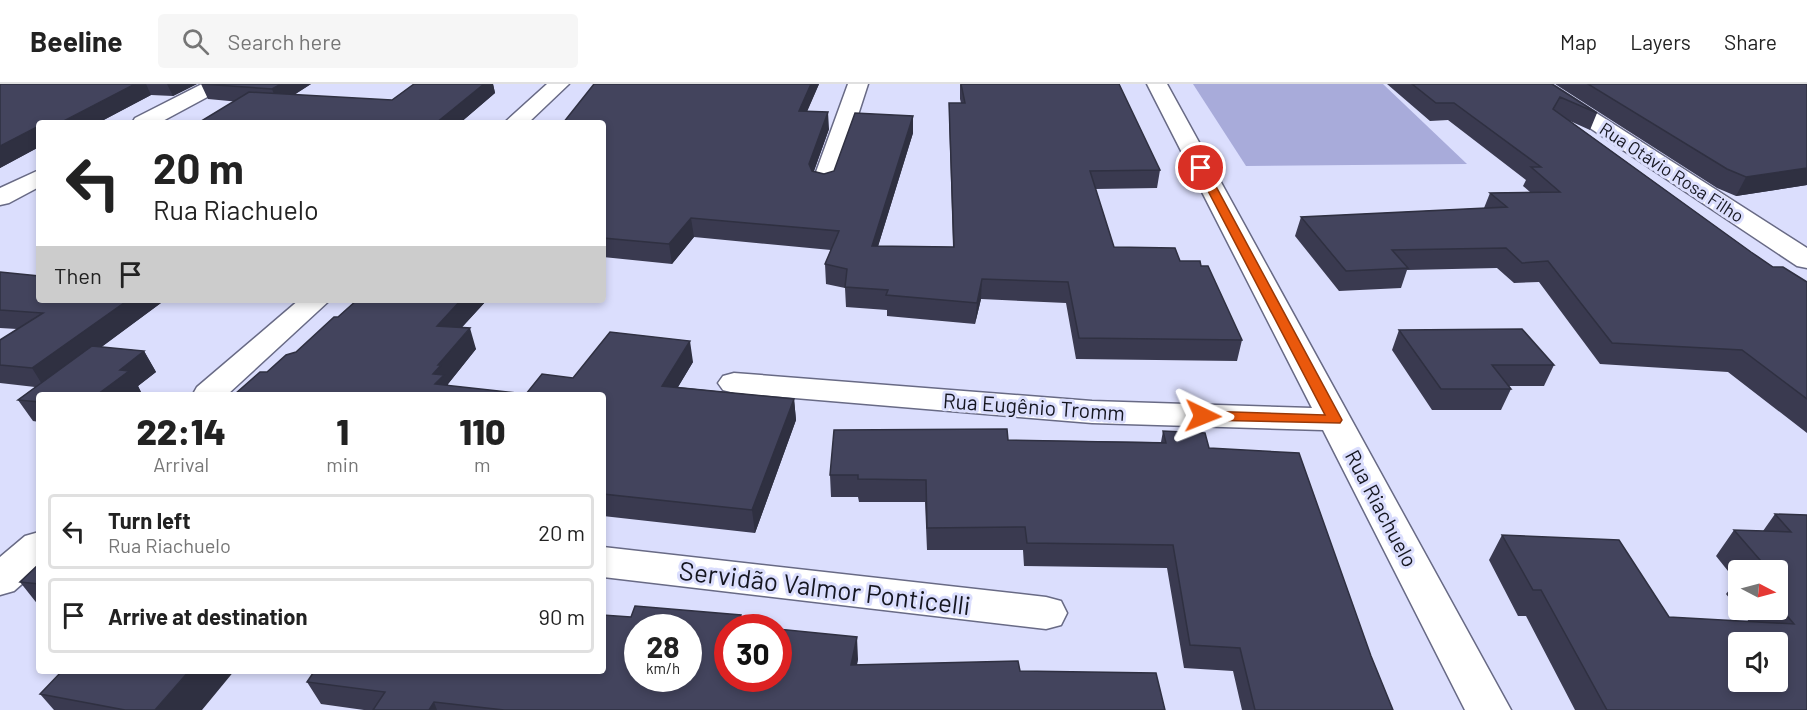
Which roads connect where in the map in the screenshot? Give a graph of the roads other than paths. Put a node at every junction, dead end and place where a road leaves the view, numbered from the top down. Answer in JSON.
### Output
{"nodes":[{"id":1,"x":217,"y":84,"type":"edge"},
{"id":2,"x":559,"y":84,"type":"edge"},
{"id":3,"x":858,"y":84,"type":"edge"},
{"id":4,"x":1156,"y":84,"type":"edge"},
{"id":5,"x":1537,"y":84,"type":"edge"},
{"id":6,"x":149,"y":120,"type":"edge"},
{"id":7,"x":518,"y":120,"type":"edge"},
{"id":8,"x":36,"y":179,"type":"edge"},
{"id":9,"x":824,"y":183,"type":"edge"},
{"id":10,"x":0,"y":198,"type":"edge"},
{"id":11,"x":1807,"y":260,"type":"edge"},
{"id":12,"x":313,"y":303,"type":"edge"},
{"id":13,"x":734,"y":383,"type":"dead end"},
{"id":14,"x":211,"y":392,"type":"edge"},
{"id":15,"x":1335,"y":420,"type":"junction"},
{"id":16,"x":36,"y":549,"type":"edge"},
{"id":17,"x":606,"y":562,"type":"edge"},
{"id":18,"x":0,"y":580,"type":"edge"},
{"id":19,"x":1046,"y":613,"type":"dead end"},
{"id":20,"x":1488,"y":710,"type":"edge"}],
"edges":[{"from":1,"to":6,"type":"street"},
{"from":2,"to":7,"type":"street"},
{"from":3,"to":9,"type":"street"},
{"from":4,"to":15,"type":"street","name":"Rua Riachuelo"},
{"from":5,"to":11,"type":"street","name":"Rua Otávio Rosa Filho"},
{"from":8,"to":10,"type":"street"},
{"from":12,"to":14,"type":"street"},
{"from":13,"to":15,"type":"street","name":"Rua Eugênio Tromm"},
{"from":15,"to":20,"type":"street","name":"Rua Riachuelo"},
{"from":16,"to":18,"type":"street"},
{"from":17,"to":19,"type":"street","name":"Servidão Valmor Ponticelli"}]}
